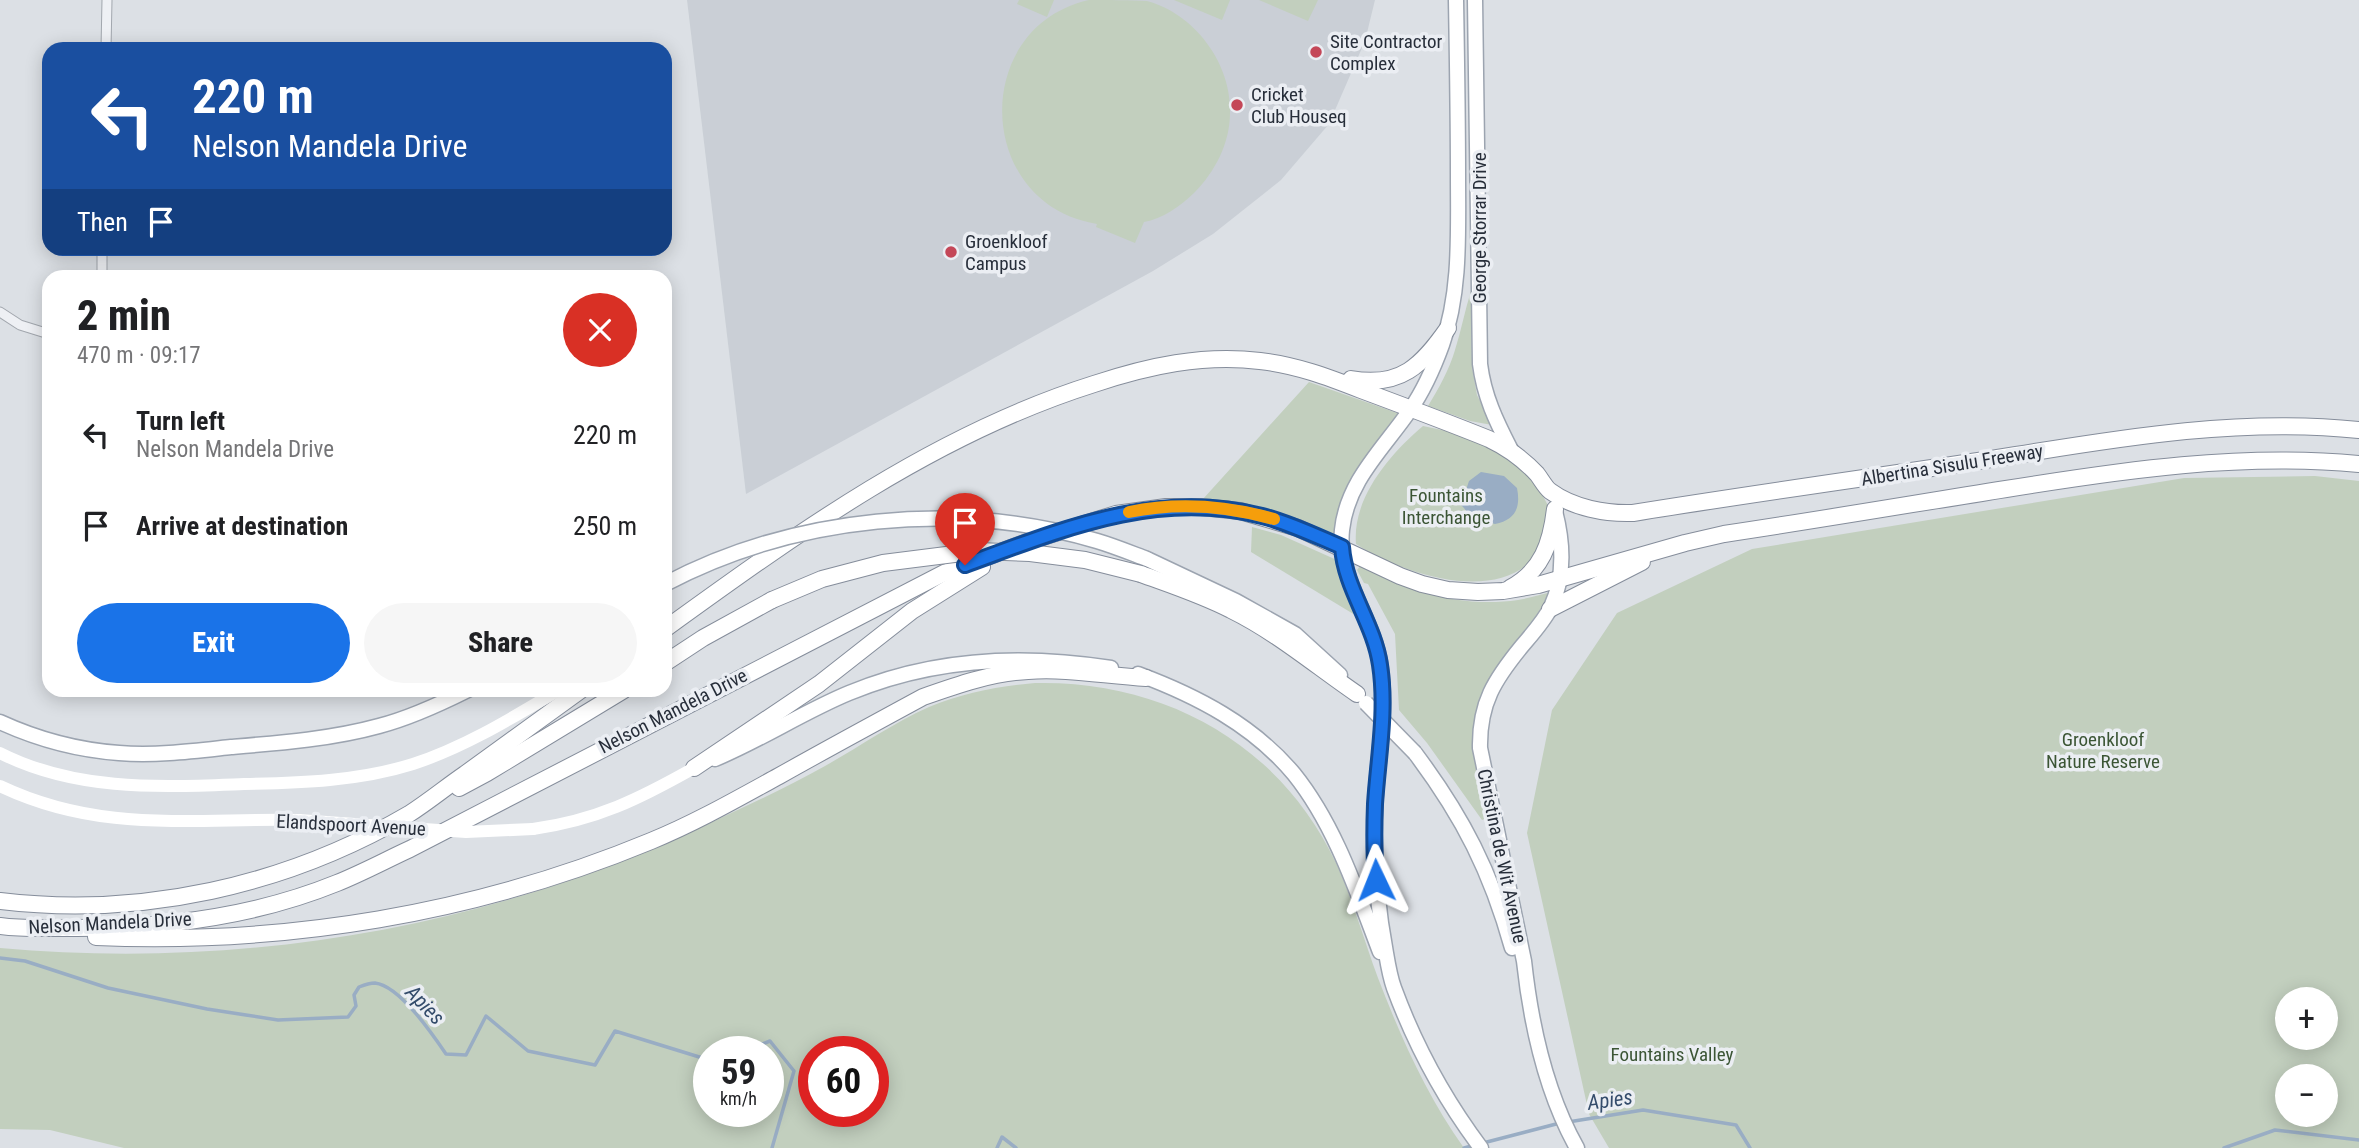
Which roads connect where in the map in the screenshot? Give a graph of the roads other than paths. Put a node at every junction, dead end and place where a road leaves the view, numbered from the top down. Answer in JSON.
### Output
{"nodes":[{"id":1,"x":107,"y":0,"type":"edge"},
{"id":2,"x":1456,"y":0,"type":"edge"},
{"id":3,"x":1475,"y":0,"type":"edge"},
{"id":4,"x":106,"y":42,"type":"edge"},
{"id":5,"x":0,"y":312,"type":"edge"},
{"id":6,"x":1448,"y":328,"type":"junction"},
{"id":7,"x":42,"y":332,"type":"edge"},
{"id":8,"x":1325,"y":375,"type":"junction"},
{"id":9,"x":1412,"y":408,"type":"junction"},
{"id":10,"x":2359,"y":430,"type":"edge"},
{"id":11,"x":1511,"y":450,"type":"junction"},
{"id":12,"x":2359,"y":464,"type":"edge"},
{"id":13,"x":1550,"y":491,"type":"junction"},
{"id":14,"x":1555,"y":509,"type":"junction"},
{"id":15,"x":1030,"y":541,"type":"junction"},
{"id":16,"x":1342,"y":547,"type":"junction"},
{"id":17,"x":1662,"y":549,"type":"junction"},
{"id":18,"x":1144,"y":567,"type":"junction"},
{"id":19,"x":1559,"y":579,"type":"junction"},
{"id":20,"x":672,"y":581,"type":"edge"},
{"id":21,"x":1503,"y":592,"type":"junction"},
{"id":22,"x":1550,"y":609,"type":"junction"},
{"id":23,"x":672,"y":623,"type":"edge"},
{"id":24,"x":672,"y":658,"type":"edge"},
{"id":25,"x":1146,"y":678,"type":"junction"},
{"id":26,"x":453,"y":697,"type":"edge"},
{"id":27,"x":547,"y":697,"type":"edge"},
{"id":28,"x":571,"y":697,"type":"edge"},
{"id":29,"x":612,"y":697,"type":"edge"},
{"id":30,"x":1361,"y":698,"type":"joint"},
{"id":31,"x":0,"y":722,"type":"edge"},
{"id":32,"x":0,"y":753,"type":"edge"},
{"id":33,"x":694,"y":768,"type":"junction"},
{"id":34,"x":0,"y":786,"type":"edge"},
{"id":35,"x":410,"y":813,"type":"junction"},
{"id":36,"x":0,"y":901,"type":"edge"},
{"id":37,"x":7,"y":927,"type":"edge"},
{"id":38,"x":1393,"y":986,"type":"junction"},
{"id":39,"x":1526,"y":989,"type":"junction"},
{"id":40,"x":1574,"y":1144,"type":"edge"},
{"id":41,"x":1481,"y":1148,"type":"edge"}],
"edges":[{"from":1,"to":4,"type":"street"},
{"from":2,"to":6,"type":"main road","name":"George Storrar Drive"},
{"from":3,"to":11,"type":"main road","name":"George Storrar Drive"},
{"from":5,"to":7,"type":"street"},
{"from":6,"to":8,"type":"highway"},
{"from":6,"to":9,"type":"main road","name":"George Storrar Drive"},
{"from":8,"to":9,"type":"highway"},
{"from":8,"to":23,"type":"highway"},
{"from":9,"to":11,"type":"highway"},
{"from":9,"to":16,"type":"main road"},
{"from":10,"to":13,"type":"highway","name":"Albertina Sisulu Freeway"},
{"from":11,"to":13,"type":"highway"},
{"from":12,"to":17,"type":"highway","name":"Albertina Sisulu Freeway"},
{"from":13,"to":14,"type":"main road"},
{"from":14,"to":19,"type":"main road","name":"Christina de Wit Avenue"},
{"from":14,"to":21,"type":"highway"},
{"from":15,"to":16,"type":"highway","name":"Nelson Mandela Drive"},
{"from":15,"to":33,"type":"highway"},
{"from":15,"to":37,"type":"highway","name":"Nelson Mandela Drive"},
{"from":16,"to":21,"type":"highway"},
{"from":16,"to":38,"type":"main road"},
{"from":17,"to":19,"type":"highway","name":"Albertina Sisulu Freeway"},
{"from":17,"to":22,"type":"highway"},
{"from":18,"to":20,"type":"main road","bridge":true},
{"from":18,"to":24,"type":"highway","bridge":true},
{"from":18,"to":30,"type":"highway"},
{"from":19,"to":21,"type":"highway","name":"Albertina Sisulu Freeway"},
{"from":19,"to":22,"type":"main road","name":"Christina de Wit Avenue"},
{"from":22,"to":39,"type":"main road","name":"Christina de Wit Avenue"},
{"from":25,"to":33,"type":"main road"},
{"from":25,"to":37,"type":"highway"},
{"from":25,"to":38,"type":"main road"},
{"from":26,"to":31,"type":"main road"},
{"from":27,"to":32,"type":"main road","name":"Elandspoort Avenue"},
{"from":28,"to":35,"type":"highway","name":"Nelson Mandela Drive"},
{"from":29,"to":35,"type":"highway"},
{"from":30,"to":39,"type":"main road","bridge":true},
{"from":33,"to":34,"type":"main road","name":"Elandspoort Avenue","bridge":true},
{"from":35,"to":36,"type":"highway","name":"Nelson Mandela Drive"},
{"from":38,"to":41,"type":"main road"},
{"from":39,"to":40,"type":"main road","name":"Christina de Wit Avenue"}]}
